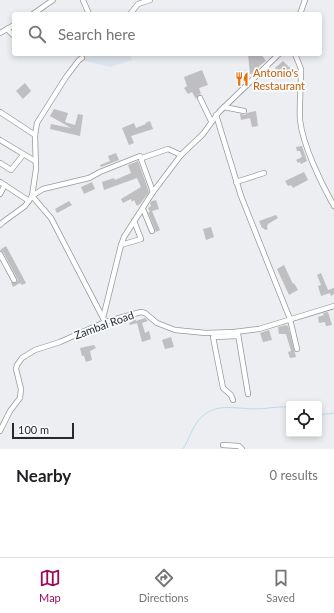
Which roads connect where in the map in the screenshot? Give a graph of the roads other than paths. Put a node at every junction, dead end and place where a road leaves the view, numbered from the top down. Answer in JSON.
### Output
{"nodes":[{"id":1,"x":53,"y":0,"type":"edge"},
{"id":2,"x":83,"y":0,"type":"edge"},
{"id":3,"x":150,"y":0,"type":"edge"},
{"id":4,"x":305,"y":0,"type":"edge"},
{"id":5,"x":36,"y":12,"type":"edge"},
{"id":6,"x":88,"y":12,"type":"edge"},
{"id":7,"x":132,"y":12,"type":"edge"},
{"id":8,"x":301,"y":12,"type":"edge"},
{"id":9,"x":12,"y":26,"type":"edge"},
{"id":10,"x":7,"y":29,"type":"junction"},
{"id":11,"x":0,"y":33,"type":"edge"},
{"id":12,"x":12,"y":34,"type":"edge"},
{"id":13,"x":277,"y":56,"type":"edge"},
{"id":14,"x":296,"y":56,"type":"edge"},
{"id":15,"x":82,"y":58,"type":"dead end"},
{"id":16,"x":200,"y":98,"type":"dead end"},
{"id":17,"x":224,"y":107,"type":"junction"},
{"id":18,"x":244,"y":111,"type":"dead end"},
{"id":19,"x":0,"y":112,"type":"edge"},
{"id":20,"x":216,"y":115,"type":"junction"},
{"id":21,"x":211,"y":121,"type":"junction"},
{"id":22,"x":35,"y":135,"type":"junction"},
{"id":23,"x":0,"y":140,"type":"edge"},
{"id":24,"x":181,"y":154,"type":"junction"},
{"id":25,"x":23,"y":155,"type":"junction"},
{"id":26,"x":142,"y":158,"type":"junction"},
{"id":27,"x":35,"y":161,"type":"junction"},
{"id":28,"x":0,"y":163,"type":"edge"},
{"id":29,"x":264,"y":173,"type":"dead end"},
{"id":30,"x":236,"y":182,"type":"junction"},
{"id":31,"x":2,"y":184,"type":"edge"},
{"id":32,"x":153,"y":192,"type":"junction"},
{"id":33,"x":0,"y":194,"type":"edge"},
{"id":34,"x":32,"y":196,"type":"junction"},
{"id":35,"x":29,"y":201,"type":"junction"},
{"id":36,"x":334,"y":206,"type":"edge"},
{"id":37,"x":143,"y":209,"type":"junction"},
{"id":38,"x":134,"y":221,"type":"junction"},
{"id":39,"x":0,"y":225,"type":"edge"},
{"id":40,"x":152,"y":231,"type":"dead end"},
{"id":41,"x":121,"y":245,"type":"junction"},
{"id":42,"x":0,"y":254,"type":"edge"},
{"id":43,"x":14,"y":280,"type":"dead end"},
{"id":44,"x":334,"y":306,"type":"edge"},
{"id":45,"x":290,"y":319,"type":"junction"},
{"id":46,"x":104,"y":320,"type":"junction"},
{"id":47,"x":238,"y":334,"type":"junction"},
{"id":48,"x":297,"y":349,"type":"dead end"},
{"id":49,"x":248,"y":394,"type":"dead end"},
{"id":50,"x":233,"y":400,"type":"dead end"},
{"id":51,"x":0,"y":430,"type":"edge"},
{"id":52,"x":223,"y":445,"type":"dead end"},
{"id":53,"x":242,"y":449,"type":"edge"}],
"edges":[{"from":1,"to":5,"type":"street"},
{"from":2,"to":6,"type":"street"},
{"from":3,"to":7,"type":"street"},
{"from":4,"to":8,"type":"street"},
{"from":9,"to":10,"type":"street"},
{"from":10,"to":11,"type":"street"},
{"from":10,"to":12,"type":"street"},
{"from":13,"to":17,"type":"street"},
{"from":14,"to":36,"type":"street"},
{"from":15,"to":22,"type":"street"},
{"from":16,"to":21,"type":"street"},
{"from":17,"to":18,"type":"street"},
{"from":17,"to":20,"type":"street"},
{"from":19,"to":22,"type":"street"},
{"from":20,"to":21,"type":"street"},
{"from":20,"to":30,"type":"street"},
{"from":21,"to":24,"type":"street"},
{"from":22,"to":27,"type":"street"},
{"from":23,"to":25,"type":"street"},
{"from":24,"to":26,"type":"street"},
{"from":24,"to":32,"type":"street"},
{"from":25,"to":27,"type":"street"},
{"from":25,"to":28,"type":"street"},
{"from":26,"to":32,"type":"street"},
{"from":26,"to":34,"type":"street"},
{"from":27,"to":34,"type":"street"},
{"from":29,"to":30,"type":"street"},
{"from":30,"to":45,"type":"street"},
{"from":31,"to":33,"type":"street"},
{"from":31,"to":35,"type":"street"},
{"from":32,"to":37,"type":"street"},
{"from":34,"to":35,"type":"street"},
{"from":34,"to":46,"type":"street"},
{"from":35,"to":39,"type":"street"},
{"from":37,"to":38,"type":"street"},
{"from":37,"to":40,"type":"street"},
{"from":38,"to":41,"type":"street"},
{"from":38,"to":41,"type":"street"},
{"from":41,"to":46,"type":"street"},
{"from":42,"to":43,"type":"street"},
{"from":44,"to":45,"type":"street","name":"Zambal Road"},
{"from":45,"to":47,"type":"street","name":"Zambal Road"},
{"from":45,"to":48,"type":"street"},
{"from":46,"to":47,"type":"street","name":"Zambal Road"},
{"from":46,"to":51,"type":"street","name":"Zambal Road"},
{"from":47,"to":49,"type":"street"},
{"from":47,"to":50,"type":"street"},
{"from":52,"to":53,"type":"street"}]}
